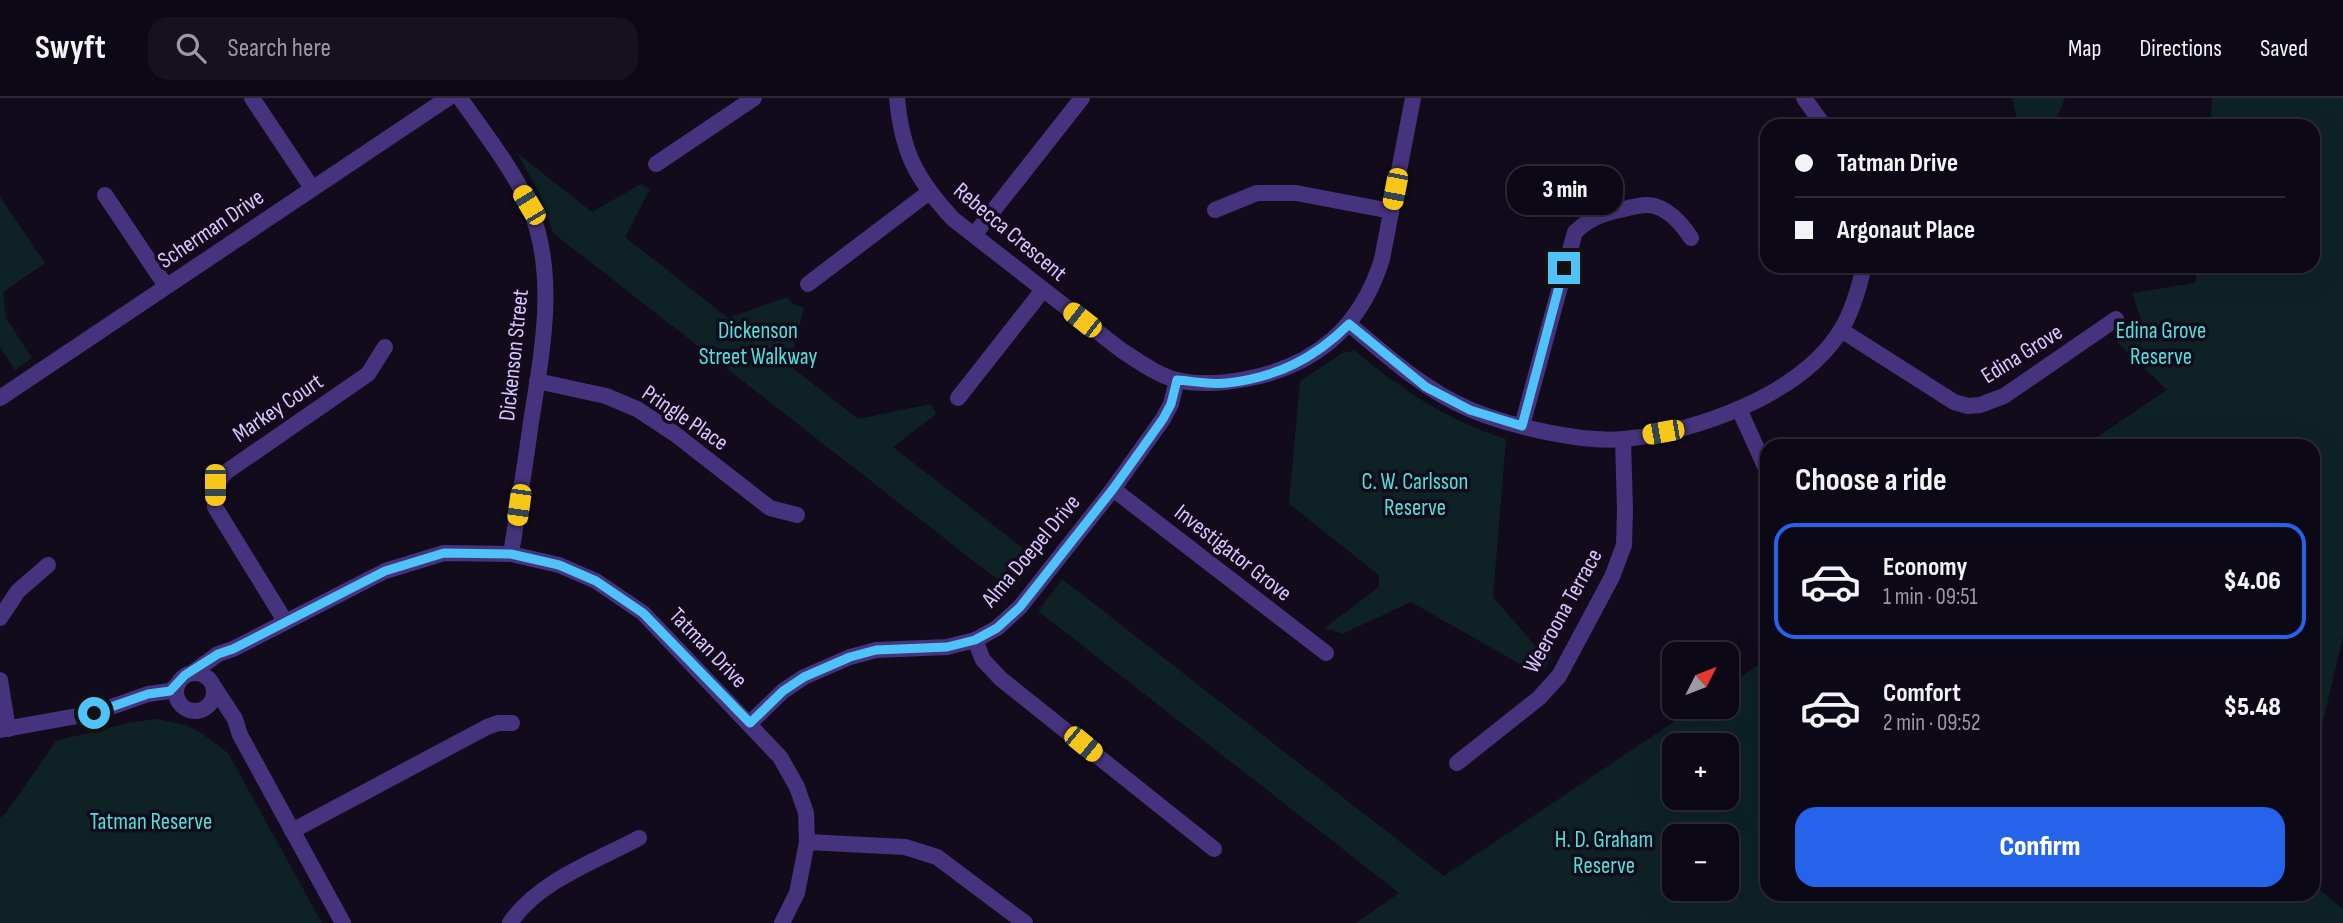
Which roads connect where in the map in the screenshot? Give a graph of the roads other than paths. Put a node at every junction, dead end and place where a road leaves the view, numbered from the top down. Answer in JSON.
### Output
{"nodes":[{"id":1,"x":252,"y":98,"type":"edge"},
{"id":2,"x":448,"y":98,"type":"edge"},
{"id":3,"x":460,"y":98,"type":"edge"},
{"id":4,"x":754,"y":98,"type":"edge"},
{"id":5,"x":897,"y":98,"type":"edge"},
{"id":6,"x":1082,"y":98,"type":"edge"},
{"id":7,"x":1413,"y":98,"type":"edge"},
{"id":8,"x":1804,"y":98,"type":"edge"},
{"id":9,"x":1819,"y":119,"type":"edge"},
{"id":10,"x":656,"y":164,"type":"dead end"},
{"id":11,"x":312,"y":188,"type":"junction"},
{"id":12,"x":928,"y":193,"type":"junction"},
{"id":13,"x":105,"y":195,"type":"dead end"},
{"id":14,"x":1215,"y":210,"type":"dead end"},
{"id":15,"x":1391,"y":211,"type":"junction"},
{"id":16,"x":974,"y":235,"type":"junction"},
{"id":17,"x":1691,"y":238,"type":"dead end"},
{"id":18,"x":1862,"y":273,"type":"edge"},
{"id":19,"x":808,"y":284,"type":"dead end"},
{"id":20,"x":166,"y":286,"type":"junction"},
{"id":21,"x":1043,"y":290,"type":"junction"},
{"id":22,"x":2116,"y":319,"type":"dead end"},
{"id":23,"x":1349,"y":324,"type":"junction"},
{"id":24,"x":1841,"y":330,"type":"junction"},
{"id":25,"x":385,"y":347,"type":"dead end"},
{"id":26,"x":1177,"y":380,"type":"junction"},
{"id":27,"x":537,"y":381,"type":"junction"},
{"id":28,"x":0,"y":398,"type":"edge"},
{"id":29,"x":958,"y":398,"type":"dead end"},
{"id":30,"x":1739,"y":409,"type":"junction"},
{"id":31,"x":1522,"y":426,"type":"junction"},
{"id":32,"x":1623,"y":439,"type":"junction"},
{"id":33,"x":1760,"y":455,"type":"edge"},
{"id":34,"x":1113,"y":489,"type":"junction"},
{"id":35,"x":796,"y":516,"type":"dead end"},
{"id":36,"x":511,"y":554,"type":"junction"},
{"id":37,"x":48,"y":565,"type":"dead end"},
{"id":38,"x":0,"y":618,"type":"edge"},
{"id":39,"x":285,"y":621,"type":"junction"},
{"id":40,"x":975,"y":640,"type":"junction"},
{"id":41,"x":233,"y":649,"type":"junction"},
{"id":42,"x":1326,"y":653,"type":"dead end"},
{"id":43,"x":192,"y":673,"type":"junction"},
{"id":44,"x":0,"y":680,"type":"edge"},
{"id":45,"x":213,"y":684,"type":"junction"},
{"id":46,"x":177,"y":685,"type":"junction"},
{"id":47,"x":128,"y":702,"type":"junction"},
{"id":48,"x":184,"y":707,"type":"junction"},
{"id":49,"x":206,"y":708,"type":"junction"},
{"id":50,"x":512,"y":723,"type":"dead end"},
{"id":51,"x":750,"y":723,"type":"junction"},
{"id":52,"x":4,"y":730,"type":"edge"},
{"id":53,"x":240,"y":735,"type":"junction"},
{"id":54,"x":1457,"y":762,"type":"dead end"},
{"id":55,"x":292,"y":831,"type":"junction"},
{"id":56,"x":639,"y":838,"type":"dead end"},
{"id":57,"x":807,"y":842,"type":"junction"},
{"id":58,"x":1214,"y":849,"type":"dead end"},
{"id":59,"x":343,"y":923,"type":"edge"},
{"id":60,"x":510,"y":923,"type":"edge"},
{"id":61,"x":782,"y":923,"type":"edge"},
{"id":62,"x":1025,"y":923,"type":"edge"}],
"edges":[{"from":1,"to":11,"type":"street"},
{"from":2,"to":11,"type":"street","name":"Scherman Drive"},
{"from":3,"to":27,"type":"street","name":"Dickenson Street"},
{"from":4,"to":10,"type":"street"},
{"from":5,"to":12,"type":"street","name":"Rebecca Crescent"},
{"from":6,"to":16,"type":"street"},
{"from":7,"to":15,"type":"street","name":"Rebecca Crescent"},
{"from":8,"to":9,"type":"street"},
{"from":11,"to":20,"type":"street","name":"Scherman Drive"},
{"from":12,"to":16,"type":"street","name":"Rebecca Crescent"},
{"from":12,"to":19,"type":"street"},
{"from":13,"to":20,"type":"street"},
{"from":14,"to":15,"type":"street"},
{"from":15,"to":23,"type":"street","name":"Rebecca Crescent"},
{"from":16,"to":21,"type":"street","name":"Rebecca Crescent"},
{"from":17,"to":31,"type":"street"},
{"from":18,"to":24,"type":"street"},
{"from":20,"to":28,"type":"street","name":"Scherman Drive"},
{"from":21,"to":26,"type":"street","name":"Rebecca Crescent"},
{"from":21,"to":29,"type":"street"},
{"from":22,"to":24,"type":"street","name":"Edina Grove"},
{"from":23,"to":26,"type":"street","name":"Rebecca Crescent"},
{"from":23,"to":31,"type":"street"},
{"from":24,"to":30,"type":"street"},
{"from":25,"to":39,"type":"street","name":"Markey Court"},
{"from":26,"to":34,"type":"street","name":"Alma Doepel Drive"},
{"from":27,"to":35,"type":"street","name":"Pringle Place"},
{"from":27,"to":36,"type":"street","name":"Dickenson Street"},
{"from":30,"to":32,"type":"street"},
{"from":30,"to":33,"type":"street"},
{"from":31,"to":32,"type":"street"},
{"from":32,"to":54,"type":"street","name":"Weeroona Terrace"},
{"from":34,"to":40,"type":"street","name":"Alma Doepel Drive"},
{"from":34,"to":42,"type":"street","name":"Investigator Grove"},
{"from":36,"to":39,"type":"street","name":"Tatman Drive"},
{"from":36,"to":51,"type":"street","name":"Tatman Drive"},
{"from":37,"to":38,"type":"street"},
{"from":39,"to":41,"type":"street","name":"Tatman Drive"},
{"from":40,"to":51,"type":"street","name":"Alma Doepel Drive"},
{"from":40,"to":58,"type":"street"},
{"from":41,"to":43,"type":"street","name":"Tatman Drive"},
{"from":41,"to":45,"type":"street","name":"Tatman Drive"},
{"from":43,"to":45,"type":"street"},
{"from":43,"to":46,"type":"street"},
{"from":44,"to":52,"type":"street"},
{"from":45,"to":49,"type":"street"},
{"from":45,"to":53,"type":"street"},
{"from":46,"to":47,"type":"street"},
{"from":46,"to":48,"type":"street"},
{"from":47,"to":48,"type":"street"},
{"from":47,"to":52,"type":"street"},
{"from":48,"to":49,"type":"street"},
{"from":49,"to":53,"type":"street"},
{"from":50,"to":55,"type":"street"},
{"from":51,"to":57,"type":"street","name":"Tatman Drive"},
{"from":53,"to":55,"type":"street"},
{"from":55,"to":59,"type":"street"},
{"from":56,"to":60,"type":"street"},
{"from":57,"to":61,"type":"street","name":"Tatman Drive"},
{"from":57,"to":62,"type":"street"}]}
